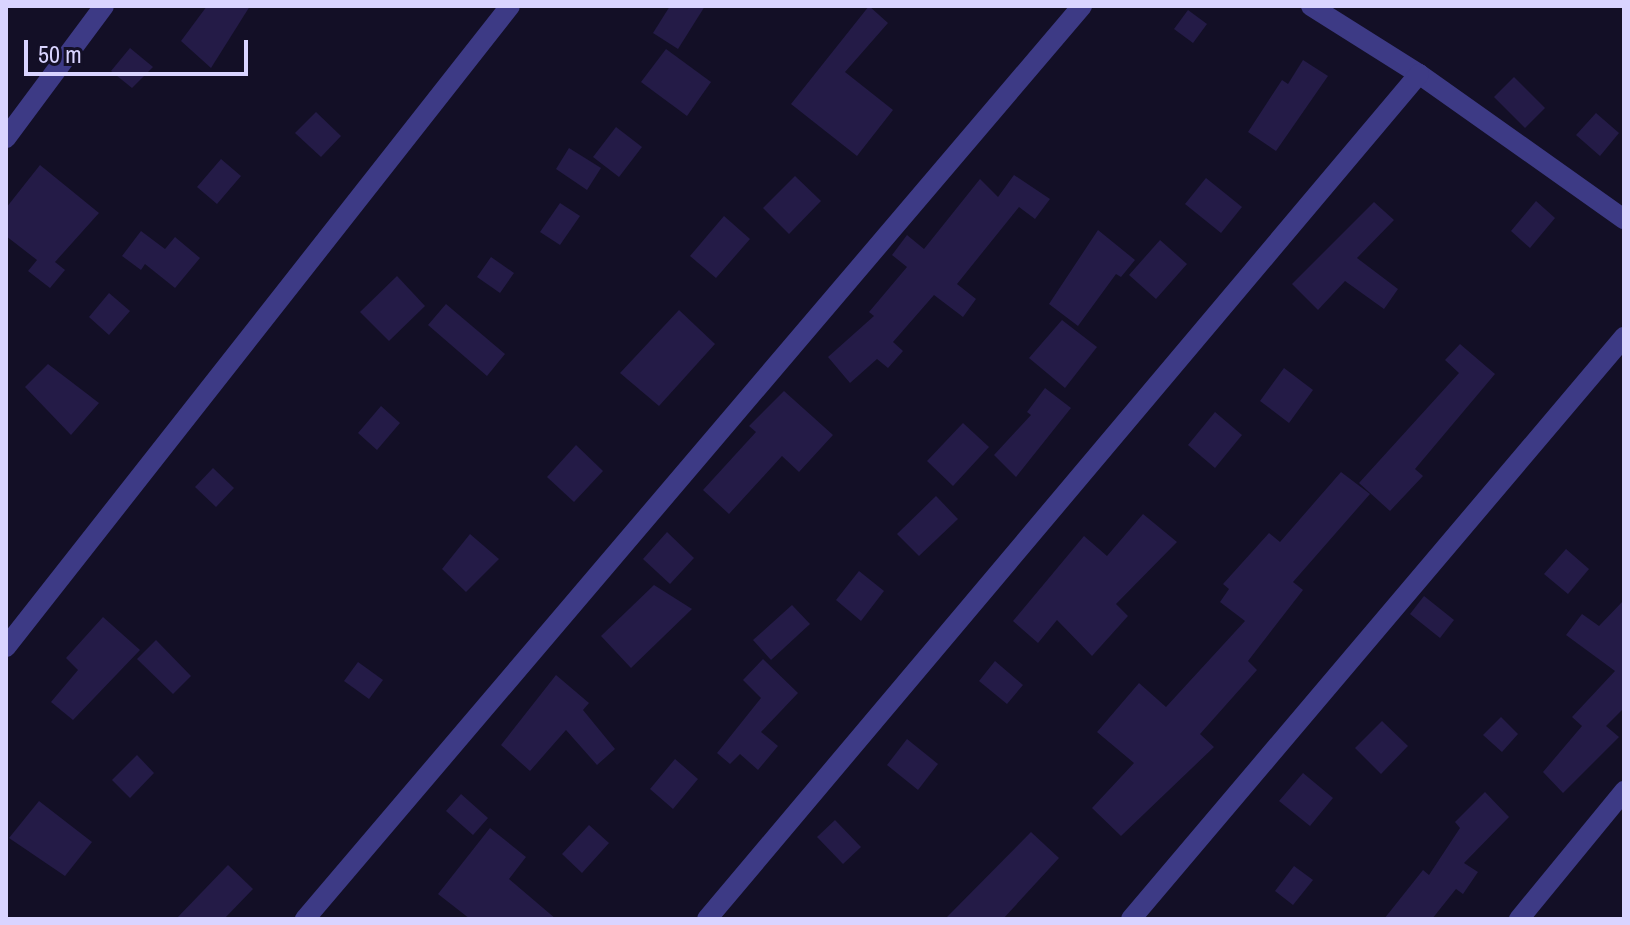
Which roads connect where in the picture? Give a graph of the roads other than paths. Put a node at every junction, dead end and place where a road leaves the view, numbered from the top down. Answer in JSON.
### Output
{"nodes":[{"id":1,"x":104,"y":6,"type":"edge"},
{"id":2,"x":510,"y":6,"type":"edge"},
{"id":3,"x":1082,"y":6,"type":"edge"},
{"id":4,"x":1311,"y":6,"type":"edge"},
{"id":5,"x":1419,"y":74,"type":"junction"},
{"id":6,"x":6,"y":138,"type":"edge"},
{"id":7,"x":1624,"y":219,"type":"edge"},
{"id":8,"x":1624,"y":337,"type":"edge"},
{"id":9,"x":6,"y":647,"type":"edge"},
{"id":10,"x":1624,"y":791,"type":"edge"},
{"id":11,"x":305,"y":919,"type":"edge"},
{"id":12,"x":707,"y":919,"type":"edge"},
{"id":13,"x":1131,"y":919,"type":"edge"},
{"id":14,"x":1519,"y":919,"type":"edge"}],
"edges":[{"from":1,"to":6,"type":"street"},
{"from":2,"to":9,"type":"street"},
{"from":3,"to":11,"type":"street"},
{"from":4,"to":5,"type":"street"},
{"from":5,"to":7,"type":"street"},
{"from":5,"to":12,"type":"street"},
{"from":8,"to":13,"type":"street"},
{"from":10,"to":14,"type":"street"}]}
